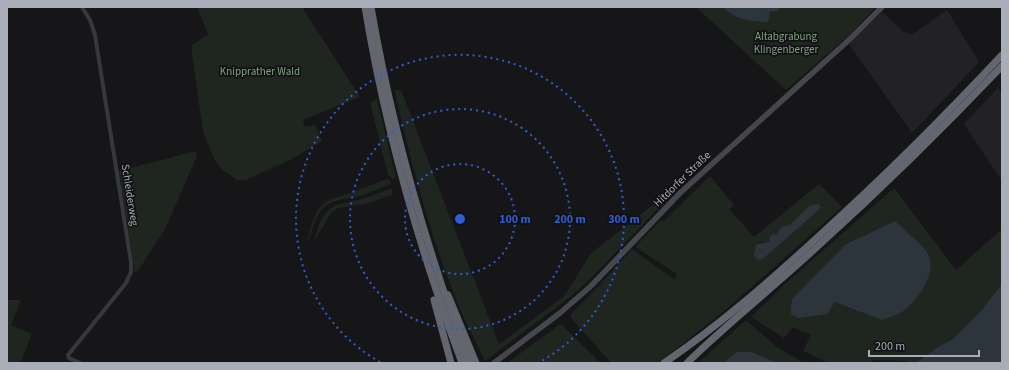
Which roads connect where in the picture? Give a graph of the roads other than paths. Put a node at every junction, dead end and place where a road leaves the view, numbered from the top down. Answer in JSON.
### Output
{"nodes":[{"id":1,"x":82,"y":7,"type":"edge"},
{"id":2,"x":365,"y":7,"type":"edge"},
{"id":3,"x":371,"y":7,"type":"edge"},
{"id":4,"x":882,"y":7,"type":"edge"},
{"id":5,"x":1002,"y":55,"type":"edge"},
{"id":6,"x":1002,"y":66,"type":"edge"},
{"id":7,"x":416,"y":227,"type":"junction"},
{"id":8,"x":431,"y":257,"type":"junction"},
{"id":9,"x":446,"y":340,"type":"junction"},
{"id":10,"x":468,"y":340,"type":"junction"},
{"id":11,"x":496,"y":362,"type":"edge"},
{"id":12,"x":80,"y":363,"type":"edge"},
{"id":13,"x":451,"y":363,"type":"edge"},
{"id":14,"x":455,"y":363,"type":"edge"},
{"id":15,"x":462,"y":363,"type":"edge"},
{"id":16,"x":469,"y":363,"type":"edge"},
{"id":17,"x":476,"y":363,"type":"edge"},
{"id":18,"x":480,"y":363,"type":"edge"},
{"id":19,"x":664,"y":363,"type":"edge"},
{"id":20,"x":687,"y":363,"type":"edge"}],
"edges":[{"from":1,"to":12,"type":"street","name":"Schleiderweg"},
{"from":2,"to":7,"type":"highway"},
{"from":3,"to":8,"type":"highway"},
{"from":4,"to":11,"type":"main road","name":"Hitdorfer Straße"},
{"from":5,"to":19,"type":"highway"},
{"from":6,"to":20,"type":"highway"},
{"from":7,"to":9,"type":"highway"},
{"from":7,"to":15,"type":"highway"},
{"from":8,"to":10,"type":"highway"},
{"from":8,"to":16,"type":"highway"},
{"from":9,"to":13,"type":"highway"},
{"from":9,"to":14,"type":"highway"},
{"from":10,"to":17,"type":"highway"},
{"from":10,"to":18,"type":"highway"}]}
